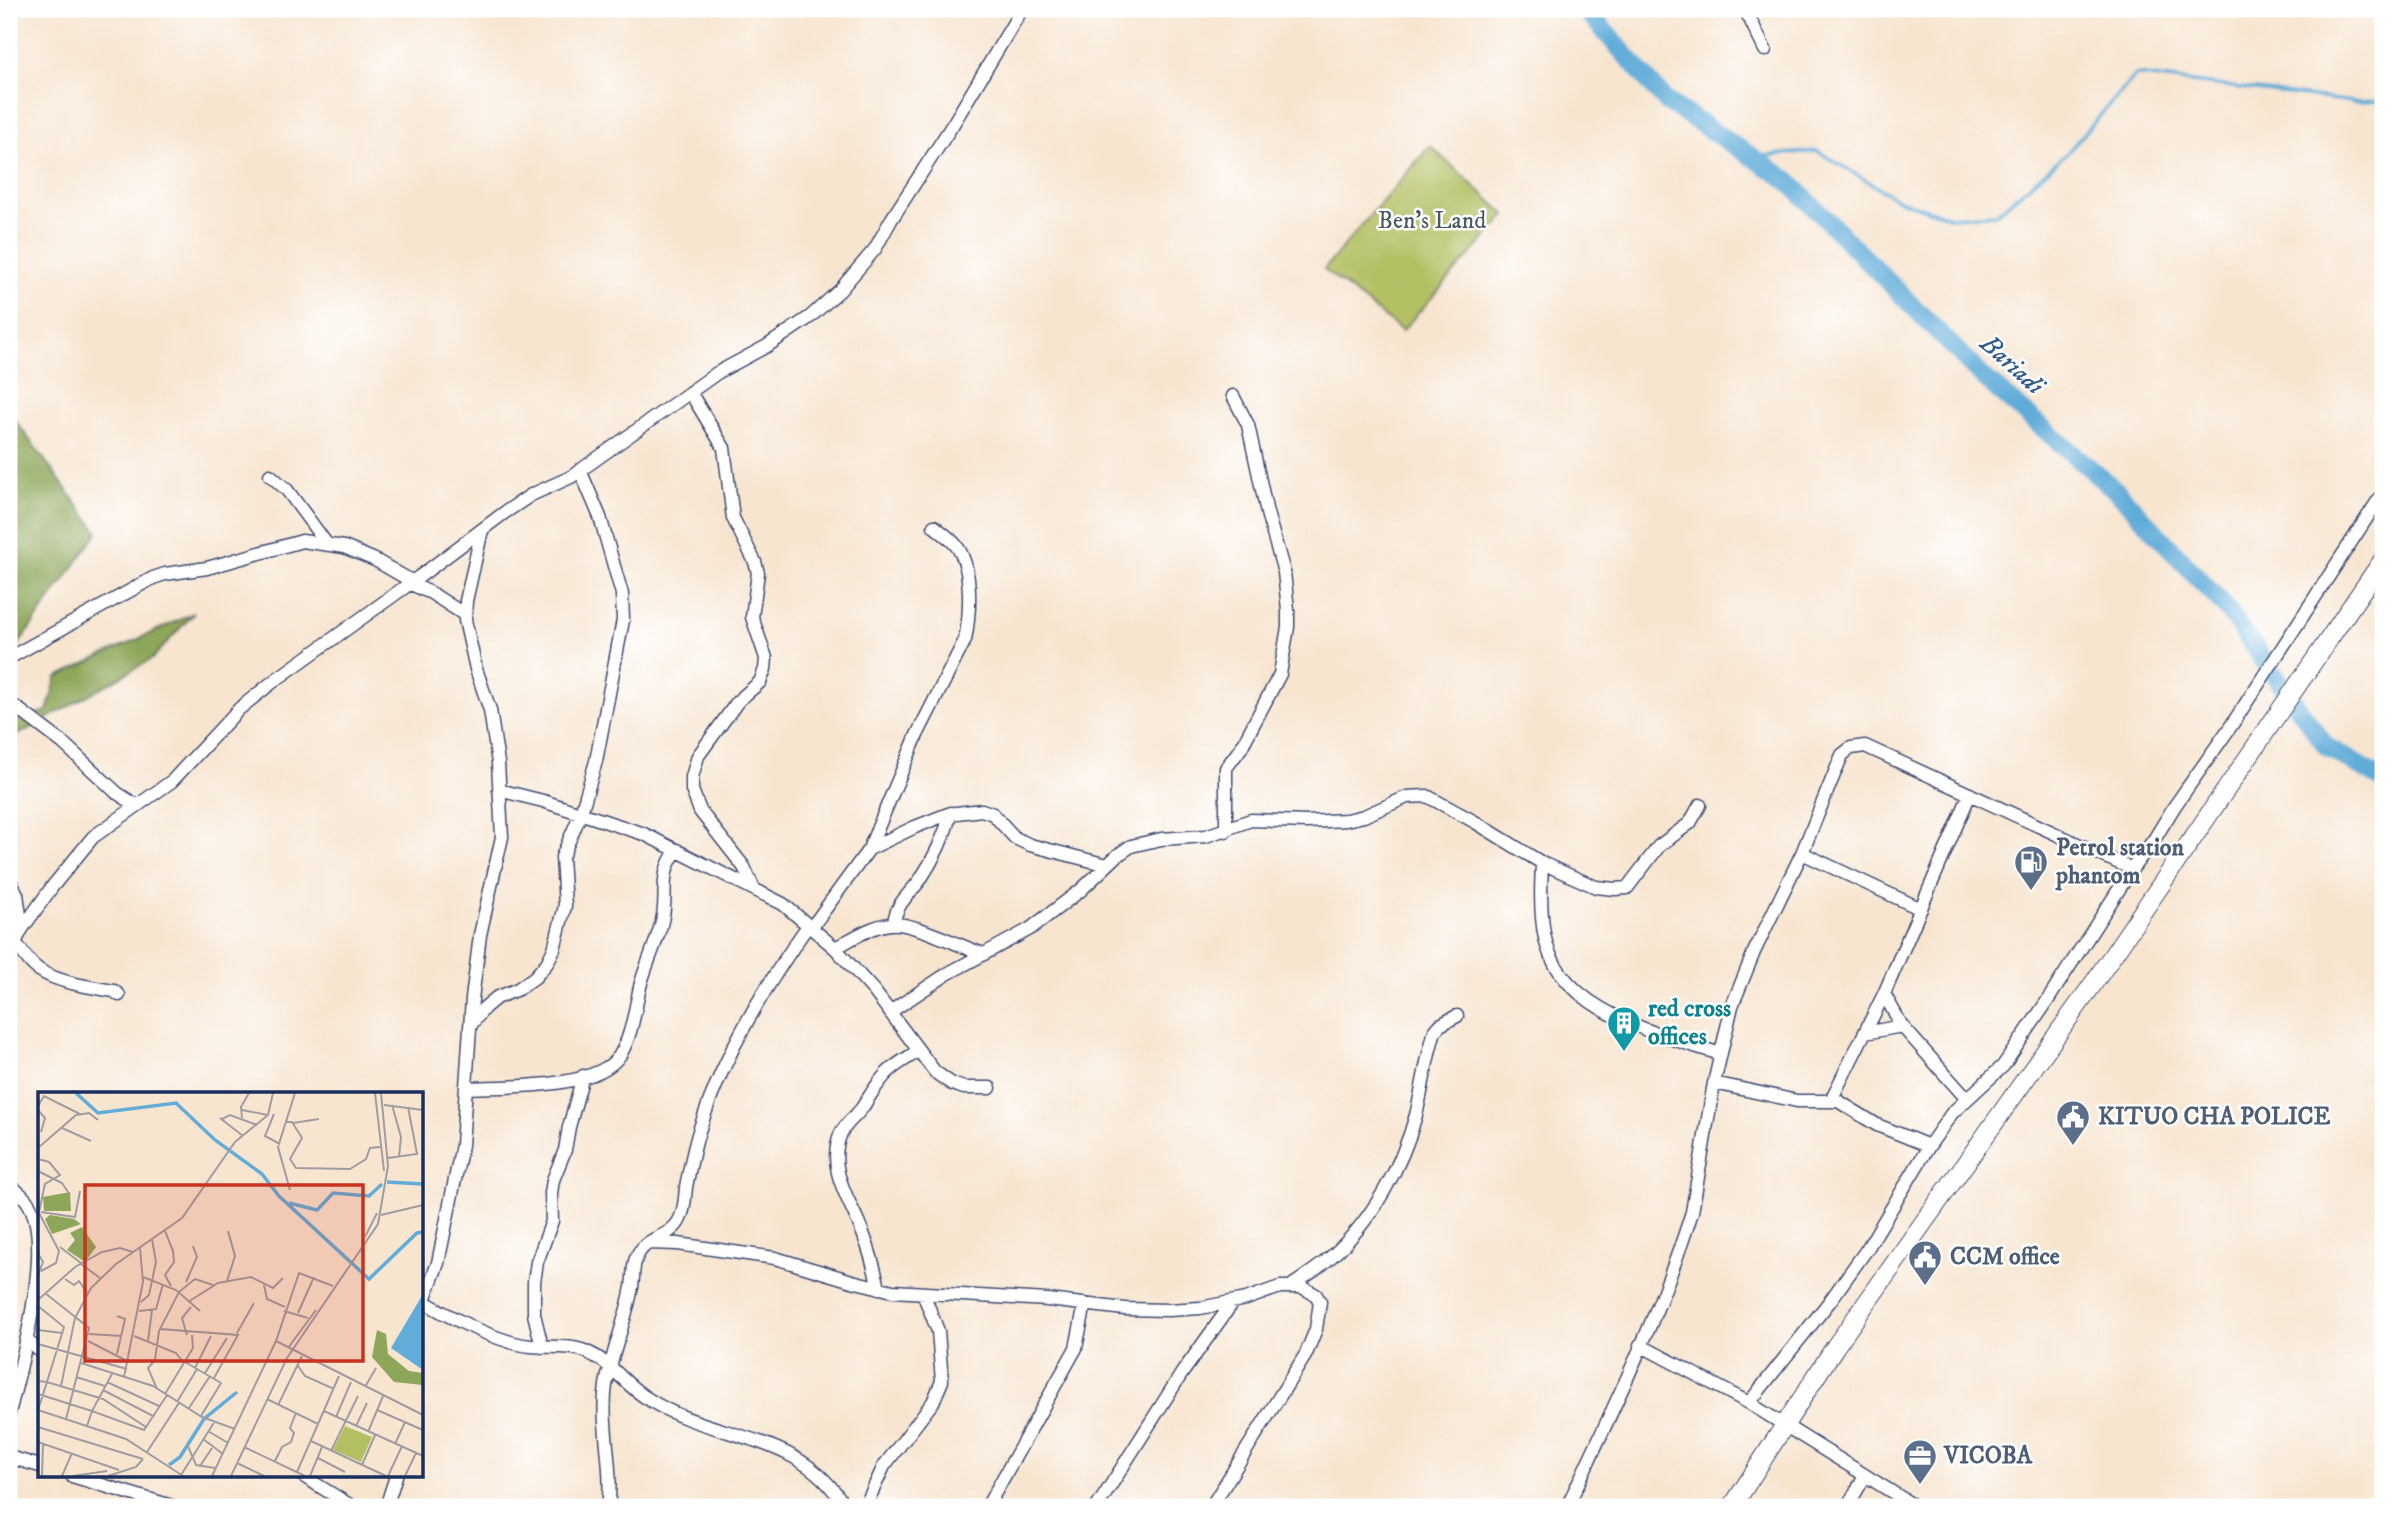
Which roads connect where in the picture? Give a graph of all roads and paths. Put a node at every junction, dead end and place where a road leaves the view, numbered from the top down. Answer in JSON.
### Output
{"nodes":[{"id":1,"x":1022,"y":9,"type":"edge"},
{"id":2,"x":1745,"y":9,"type":"edge"},
{"id":3,"x":1765,"y":50,"type":"dead end"},
{"id":4,"x":690,"y":392,"type":"junction"},
{"id":5,"x":1233,"y":397,"type":"dead end"},
{"id":6,"x":580,"y":470,"type":"junction"},
{"id":7,"x":271,"y":475,"type":"dead end"},
{"id":8,"x":2383,"y":493,"type":"edge"},
{"id":9,"x":934,"y":526,"type":"dead end"},
{"id":10,"x":482,"y":530,"type":"junction"},
{"id":11,"x":326,"y":544,"type":"junction"},
{"id":12,"x":2383,"y":560,"type":"edge"},
{"id":13,"x":412,"y":583,"type":"junction"},
{"id":14,"x":465,"y":615,"type":"junction"},
{"id":15,"x":9,"y":658,"type":"edge"},
{"id":16,"x":9,"y":702,"type":"edge"},
{"id":17,"x":499,"y":790,"type":"junction"},
{"id":18,"x":1970,"y":794,"type":"junction"},
{"id":19,"x":1700,"y":805,"type":"dead end"},
{"id":20,"x":136,"y":806,"type":"junction"},
{"id":21,"x":581,"y":813,"type":"junction"},
{"id":22,"x":951,"y":813,"type":"junction"},
{"id":23,"x":1226,"y":831,"type":"junction"},
{"id":24,"x":869,"y":849,"type":"junction"},
{"id":25,"x":677,"y":850,"type":"junction"},
{"id":26,"x":1802,"y":853,"type":"junction"},
{"id":27,"x":1542,"y":863,"type":"junction"},
{"id":28,"x":1107,"y":865,"type":"junction"},
{"id":29,"x":2132,"y":869,"type":"junction"},
{"id":30,"x":9,"y":879,"type":"edge"},
{"id":31,"x":753,"y":888,"type":"junction"},
{"id":32,"x":1921,"y":909,"type":"junction"},
{"id":33,"x":894,"y":923,"type":"junction"},
{"id":34,"x":810,"y":925,"type":"junction"},
{"id":35,"x":22,"y":929,"type":"junction"},
{"id":36,"x":12,"y":948,"type":"edge"},
{"id":37,"x":835,"y":948,"type":"junction"},
{"id":38,"x":983,"y":954,"type":"junction"},
{"id":39,"x":1884,"y":994,"type":"junction"},
{"id":40,"x":119,"y":995,"type":"dead end"},
{"id":41,"x":890,"y":1012,"type":"junction"},
{"id":42,"x":1457,"y":1016,"type":"dead end"},
{"id":43,"x":470,"y":1026,"type":"junction"},
{"id":44,"x":1902,"y":1026,"type":"junction"},
{"id":45,"x":1865,"y":1033,"type":"junction"},
{"id":46,"x":918,"y":1051,"type":"junction"},
{"id":47,"x":1720,"y":1054,"type":"junction"},
{"id":48,"x":583,"y":1076,"type":"junction"},
{"id":49,"x":1714,"y":1083,"type":"junction"},
{"id":50,"x":467,"y":1088,"type":"junction"},
{"id":51,"x":990,"y":1088,"type":"dead end"},
{"id":52,"x":1966,"y":1098,"type":"junction"},
{"id":53,"x":1831,"y":1100,"type":"junction"},
{"id":54,"x":1929,"y":1146,"type":"junction"},
{"id":55,"x":9,"y":1185,"type":"edge"},
{"id":56,"x":648,"y":1243,"type":"junction"},
{"id":57,"x":38,"y":1283,"type":"edge"},
{"id":58,"x":1293,"y":1285,"type":"junction"},
{"id":59,"x":879,"y":1288,"type":"junction"},
{"id":60,"x":923,"y":1293,"type":"junction"},
{"id":61,"x":424,"y":1298,"type":"edge"},
{"id":62,"x":1233,"y":1302,"type":"junction"},
{"id":63,"x":424,"y":1304,"type":"edge"},
{"id":64,"x":1084,"y":1304,"type":"junction"},
{"id":65,"x":26,"y":1340,"type":"junction"},
{"id":66,"x":1640,"y":1345,"type":"junction"},
{"id":67,"x":542,"y":1347,"type":"junction"},
{"id":68,"x":38,"y":1349,"type":"edge"},
{"id":69,"x":610,"y":1366,"type":"junction"},
{"id":70,"x":1749,"y":1403,"type":"junction"},
{"id":71,"x":9,"y":1413,"type":"edge"},
{"id":72,"x":1785,"y":1426,"type":"junction"},
{"id":73,"x":9,"y":1457,"type":"edge"},
{"id":74,"x":38,"y":1465,"type":"edge"},
{"id":75,"x":1865,"y":1476,"type":"junction"},
{"id":76,"x":79,"y":1478,"type":"edge"},
{"id":77,"x":306,"y":1478,"type":"edge"},
{"id":78,"x":395,"y":1478,"type":"edge"},
{"id":79,"x":175,"y":1507,"type":"edge"},
{"id":80,"x":353,"y":1507,"type":"edge"},
{"id":81,"x":386,"y":1507,"type":"edge"},
{"id":82,"x":608,"y":1507,"type":"edge"},
{"id":83,"x":845,"y":1507,"type":"edge"},
{"id":84,"x":866,"y":1507,"type":"edge"},
{"id":85,"x":987,"y":1507,"type":"edge"},
{"id":86,"x":1097,"y":1507,"type":"edge"},
{"id":87,"x":1211,"y":1507,"type":"edge"},
{"id":88,"x":1567,"y":1507,"type":"edge"},
{"id":89,"x":1732,"y":1507,"type":"edge"},
{"id":90,"x":1847,"y":1507,"type":"edge"},
{"id":91,"x":1916,"y":1507,"type":"edge"}],
"edges":[{"from":1,"to":4,"type":"street"},
{"from":2,"to":3,"type":"street"},
{"from":4,"to":6,"type":"street"},
{"from":4,"to":31,"type":"street"},
{"from":5,"to":23,"type":"street"},
{"from":6,"to":10,"type":"street"},
{"from":6,"to":21,"type":"street"},
{"from":7,"to":11,"type":"street"},
{"from":8,"to":29,"type":"street"},
{"from":9,"to":24,"type":"street"},
{"from":10,"to":13,"type":"street"},
{"from":10,"to":14,"type":"street"},
{"from":11,"to":13,"type":"street"},
{"from":11,"to":15,"type":"street"},
{"from":12,"to":72,"type":"highway"},
{"from":13,"to":14,"type":"street"},
{"from":13,"to":20,"type":"street"},
{"from":14,"to":17,"type":"street"},
{"from":16,"to":20,"type":"street"},
{"from":17,"to":21,"type":"street"},
{"from":17,"to":43,"type":"street"},
{"from":18,"to":26,"type":"street"},
{"from":18,"to":29,"type":"street"},
{"from":18,"to":32,"type":"street"},
{"from":19,"to":27,"type":"street"},
{"from":20,"to":35,"type":"street"},
{"from":21,"to":25,"type":"street"},
{"from":21,"to":43,"type":"street"},
{"from":22,"to":24,"type":"street"},
{"from":22,"to":28,"type":"street"},
{"from":22,"to":33,"type":"street"},
{"from":23,"to":27,"type":"street"},
{"from":23,"to":28,"type":"street"},
{"from":24,"to":34,"type":"street"},
{"from":25,"to":31,"type":"street"},
{"from":25,"to":48,"type":"street"},
{"from":26,"to":32,"type":"street"},
{"from":26,"to":47,"type":"street"},
{"from":27,"to":47,"type":"street"},
{"from":28,"to":38,"type":"street"},
{"from":29,"to":52,"type":"street"},
{"from":30,"to":35,"type":"street"},
{"from":31,"to":34,"type":"street"},
{"from":32,"to":39,"type":"street"},
{"from":33,"to":37,"type":"street"},
{"from":33,"to":38,"type":"street"},
{"from":34,"to":37,"type":"street"},
{"from":34,"to":56,"type":"street"},
{"from":35,"to":36,"type":"street"},
{"from":36,"to":40,"type":"street"},
{"from":37,"to":41,"type":"street"},
{"from":38,"to":41,"type":"street"},
{"from":39,"to":44,"type":"street"},
{"from":39,"to":45,"type":"street"},
{"from":41,"to":46,"type":"street"},
{"from":42,"to":58,"type":"street"},
{"from":43,"to":50,"type":"street"},
{"from":44,"to":45,"type":"street"},
{"from":44,"to":52,"type":"street"},
{"from":45,"to":53,"type":"street"},
{"from":46,"to":51,"type":"street"},
{"from":46,"to":59,"type":"street"},
{"from":47,"to":49,"type":"street"},
{"from":48,"to":50,"type":"street"},
{"from":48,"to":67,"type":"street"},
{"from":49,"to":53,"type":"street"},
{"from":49,"to":66,"type":"street"},
{"from":50,"to":61,"type":"street"},
{"from":52,"to":54,"type":"street"},
{"from":53,"to":54,"type":"street"},
{"from":54,"to":70,"type":"street"},
{"from":55,"to":57,"type":"street"},
{"from":56,"to":59,"type":"street"},
{"from":56,"to":69,"type":"street"},
{"from":57,"to":65,"type":"street"},
{"from":58,"to":62,"type":"street"},
{"from":58,"to":87,"type":"street"},
{"from":59,"to":60,"type":"street"},
{"from":60,"to":64,"type":"street"},
{"from":60,"to":84,"type":"street"},
{"from":62,"to":64,"type":"street"},
{"from":62,"to":86,"type":"street"},
{"from":63,"to":67,"type":"street"},
{"from":64,"to":85,"type":"street"},
{"from":65,"to":68,"type":"street"},
{"from":65,"to":71,"type":"street"},
{"from":66,"to":70,"type":"street"},
{"from":66,"to":88,"type":"street"},
{"from":67,"to":69,"type":"street"},
{"from":69,"to":82,"type":"street"},
{"from":69,"to":83,"type":"street"},
{"from":70,"to":72,"type":"street"},
{"from":72,"to":75,"type":"street"},
{"from":72,"to":89,"type":"highway"},
{"from":73,"to":74,"type":"street"},
{"from":75,"to":90,"type":"street"},
{"from":75,"to":91,"type":"street"},
{"from":76,"to":79,"type":"street"},
{"from":77,"to":80,"type":"street"},
{"from":78,"to":81,"type":"street"}]}
